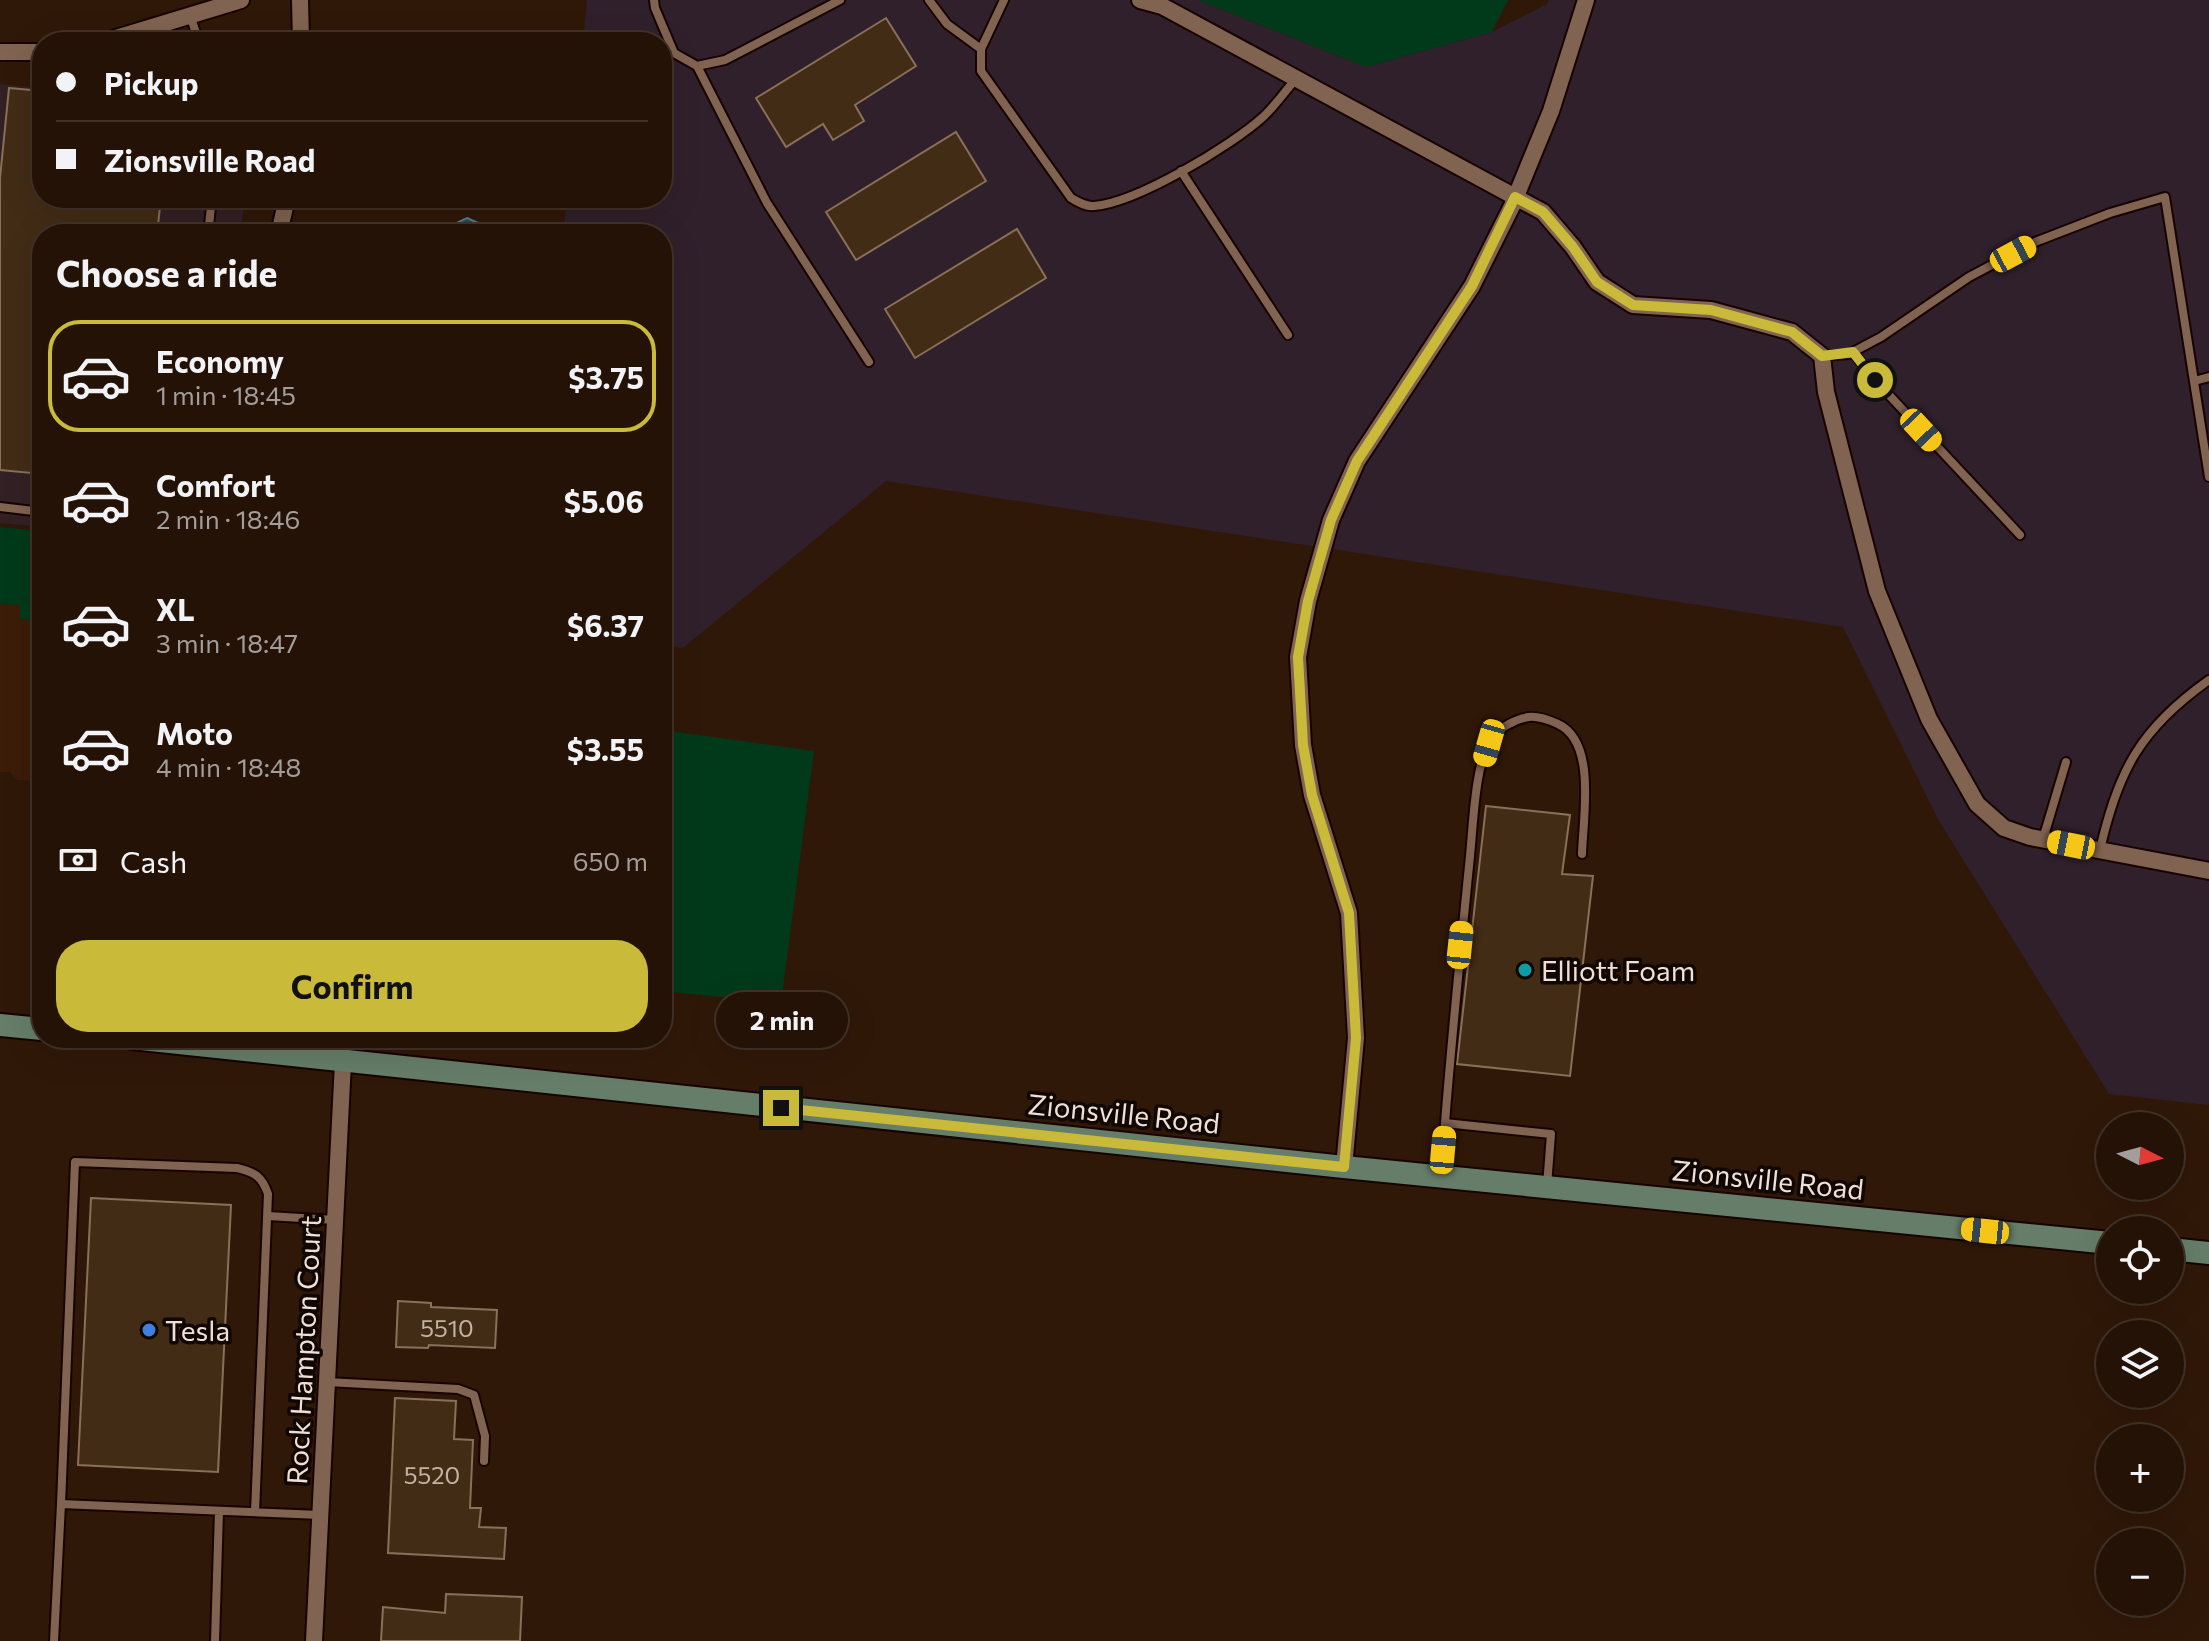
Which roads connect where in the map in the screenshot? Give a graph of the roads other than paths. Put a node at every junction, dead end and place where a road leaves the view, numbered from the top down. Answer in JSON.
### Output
{"nodes":[{"id":1,"x":300,"y":0,"type":"edge"},
{"id":2,"x":654,"y":0,"type":"edge"},
{"id":3,"x":840,"y":0,"type":"edge"},
{"id":4,"x":929,"y":0,"type":"edge"},
{"id":5,"x":1004,"y":0,"type":"edge"},
{"id":6,"x":1140,"y":0,"type":"edge"},
{"id":7,"x":1586,"y":0,"type":"edge"},
{"id":8,"x":234,"y":1,"type":"edge"},
{"id":9,"x":190,"y":15,"type":"junction"},
{"id":10,"x":135,"y":32,"type":"edge"},
{"id":11,"x":196,"y":32,"type":"edge"},
{"id":12,"x":301,"y":32,"type":"edge"},
{"id":13,"x":665,"y":32,"type":"edge"},
{"id":14,"x":672,"y":48,"type":"edge"},
{"id":15,"x":981,"y":49,"type":"junction"},
{"id":16,"x":0,"y":52,"type":"edge"},
{"id":17,"x":32,"y":52,"type":"edge"},
{"id":18,"x":697,"y":66,"type":"junction"},
{"id":19,"x":1296,"y":78,"type":"junction"},
{"id":20,"x":1181,"y":171,"type":"junction"},
{"id":21,"x":1515,"y":197,"type":"junction"},
{"id":22,"x":1288,"y":335,"type":"dead end"},
{"id":23,"x":1853,"y":352,"type":"junction"},
{"id":24,"x":1822,"y":356,"type":"junction"},
{"id":25,"x":869,"y":362,"type":"dead end"},
{"id":26,"x":2209,"y":377,"type":"edge"},
{"id":27,"x":2194,"y":381,"type":"junction"},
{"id":28,"x":2209,"y":477,"type":"edge"},
{"id":29,"x":0,"y":507,"type":"edge"},
{"id":30,"x":32,"y":511,"type":"edge"},
{"id":31,"x":2020,"y":535,"type":"dead end"},
{"id":32,"x":2209,"y":680,"type":"edge"},
{"id":33,"x":2066,"y":762,"type":"dead end"},
{"id":34,"x":2043,"y":839,"type":"junction"},
{"id":35,"x":2100,"y":850,"type":"junction"},
{"id":36,"x":1582,"y":854,"type":"dead end"},
{"id":37,"x":2209,"y":871,"type":"edge"},
{"id":38,"x":0,"y":1025,"type":"edge"},
{"id":39,"x":32,"y":1028,"type":"edge"},
{"id":40,"x":220,"y":1048,"type":"edge"},
{"id":41,"x":343,"y":1062,"type":"junction"},
{"id":42,"x":1445,"y":1123,"type":"junction"},
{"id":43,"x":1344,"y":1167,"type":"junction"},
{"id":44,"x":1440,"y":1176,"type":"junction"},
{"id":45,"x":1547,"y":1187,"type":"junction"},
{"id":46,"x":268,"y":1216,"type":"junction"},
{"id":47,"x":336,"y":1220,"type":"junction"},
{"id":48,"x":2096,"y":1242,"type":"edge"},
{"id":49,"x":2184,"y":1250,"type":"edge"},
{"id":50,"x":2209,"y":1253,"type":"edge"},
{"id":51,"x":327,"y":1382,"type":"junction"},
{"id":52,"x":484,"y":1461,"type":"dead end"},
{"id":53,"x":61,"y":1504,"type":"junction"},
{"id":54,"x":219,"y":1511,"type":"junction"},
{"id":55,"x":255,"y":1512,"type":"junction"},
{"id":56,"x":320,"y":1515,"type":"junction"},
{"id":57,"x":54,"y":1641,"type":"edge"},
{"id":58,"x":215,"y":1641,"type":"edge"},
{"id":59,"x":314,"y":1641,"type":"edge"}],
"edges":[{"from":1,"to":12,"type":"street"},
{"from":2,"to":13,"type":"lane"},
{"from":3,"to":18,"type":"lane"},
{"from":4,"to":15,"type":"lane"},
{"from":5,"to":15,"type":"lane"},
{"from":6,"to":19,"type":"street"},
{"from":7,"to":21,"type":"street"},
{"from":8,"to":9,"type":"street"},
{"from":9,"to":10,"type":"street"},
{"from":9,"to":11,"type":"lane"},
{"from":14,"to":18,"type":"lane"},
{"from":15,"to":20,"type":"lane"},
{"from":16,"to":17,"type":"street"},
{"from":18,"to":25,"type":"lane"},
{"from":19,"to":20,"type":"lane"},
{"from":19,"to":21,"type":"street"},
{"from":20,"to":22,"type":"lane"},
{"from":21,"to":24,"type":"street"},
{"from":21,"to":43,"type":"street"},
{"from":23,"to":24,"type":"lane"},
{"from":23,"to":27,"type":"lane"},
{"from":23,"to":31,"type":"lane"},
{"from":24,"to":34,"type":"street"},
{"from":26,"to":27,"type":"lane"},
{"from":27,"to":28,"type":"lane"},
{"from":29,"to":30,"type":"lane"},
{"from":32,"to":35,"type":"lane"},
{"from":33,"to":34,"type":"lane"},
{"from":34,"to":35,"type":"street"},
{"from":35,"to":37,"type":"street"},
{"from":36,"to":42,"type":"lane"},
{"from":38,"to":39,"type":"main road"},
{"from":40,"to":41,"type":"main road","name":"Zionsville Road"},
{"from":41,"to":43,"type":"main road","name":"Zionsville Road"},
{"from":41,"to":47,"type":"street","name":"Rock Hampton Court"},
{"from":42,"to":44,"type":"lane"},
{"from":42,"to":45,"type":"lane"},
{"from":43,"to":44,"type":"main road","name":"Zionsville Road"},
{"from":44,"to":45,"type":"main road","name":"Zionsville Road"},
{"from":45,"to":48,"type":"main road","name":"Zionsville Road"},
{"from":46,"to":47,"type":"lane"},
{"from":46,"to":53,"type":"lane"},
{"from":46,"to":55,"type":"lane"},
{"from":47,"to":51,"type":"street","name":"Rock Hampton Court"},
{"from":49,"to":50,"type":"main road"},
{"from":51,"to":52,"type":"lane"},
{"from":51,"to":56,"type":"street","name":"Rock Hampton Court"},
{"from":53,"to":54,"type":"lane"},
{"from":53,"to":57,"type":"lane"},
{"from":54,"to":55,"type":"lane"},
{"from":54,"to":58,"type":"lane"},
{"from":55,"to":56,"type":"lane"},
{"from":56,"to":59,"type":"street","name":"Rock Hampton Court"}]}
